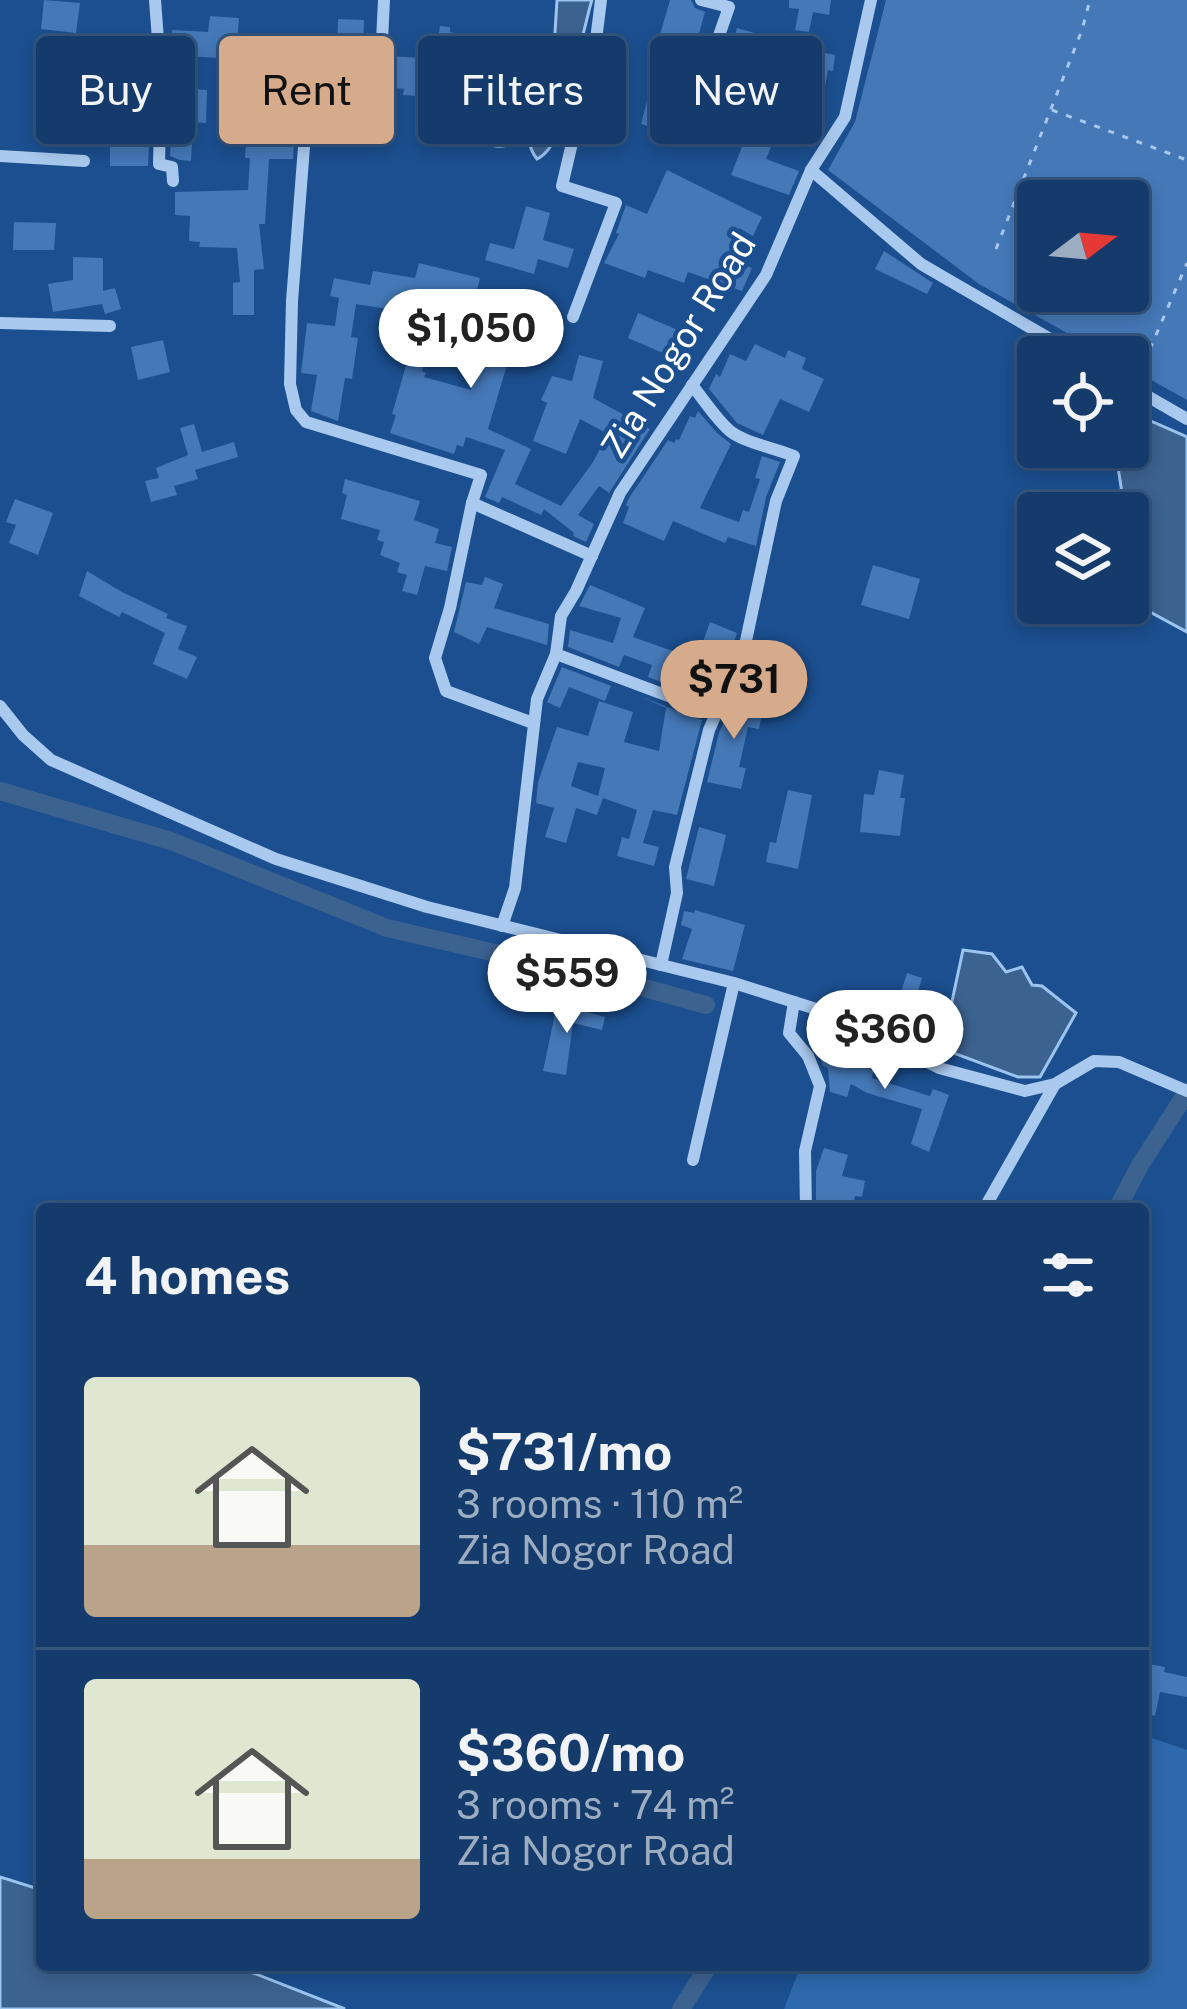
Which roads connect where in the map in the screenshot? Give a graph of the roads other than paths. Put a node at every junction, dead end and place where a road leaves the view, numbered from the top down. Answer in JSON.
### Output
{"nodes":[{"id":1,"x":155,"y":0,"type":"edge"},
{"id":2,"x":383,"y":0,"type":"edge"},
{"id":3,"x":602,"y":0,"type":"edge"},
{"id":4,"x":701,"y":0,"type":"edge"},
{"id":5,"x":871,"y":0,"type":"edge"},
{"id":6,"x":382,"y":36,"type":"edge"},
{"id":7,"x":719,"y":36,"type":"edge"},
{"id":8,"x":305,"y":144,"type":"edge"},
{"id":9,"x":0,"y":156,"type":"edge"},
{"id":10,"x":84,"y":160,"type":"dead end"},
{"id":11,"x":811,"y":170,"type":"junction"},
{"id":12,"x":173,"y":181,"type":"dead end"},
{"id":13,"x":573,"y":317,"type":"dead end"},
{"id":14,"x":0,"y":323,"type":"edge"},
{"id":15,"x":110,"y":326,"type":"dead end"},
{"id":16,"x":1045,"y":336,"type":"edge"},
{"id":17,"x":692,"y":386,"type":"junction"},
{"id":18,"x":1149,"y":397,"type":"edge"},
{"id":19,"x":1187,"y":419,"type":"edge"},
{"id":20,"x":472,"y":503,"type":"junction"},
{"id":21,"x":592,"y":556,"type":"junction"},
{"id":22,"x":556,"y":654,"type":"junction"},
{"id":23,"x":0,"y":706,"type":"edge"},
{"id":24,"x":716,"y":714,"type":"junction"},
{"id":25,"x":533,"y":723,"type":"junction"},
{"id":26,"x":502,"y":926,"type":"junction"},
{"id":27,"x":662,"y":965,"type":"junction"},
{"id":28,"x":734,"y":982,"type":"junction"},
{"id":29,"x":794,"y":1002,"type":"junction"},
{"id":30,"x":1055,"y":1084,"type":"junction"},
{"id":31,"x":1187,"y":1090,"type":"edge"},
{"id":32,"x":693,"y":1160,"type":"dead end"},
{"id":33,"x":806,"y":1203,"type":"edge"},
{"id":34,"x":987,"y":1203,"type":"edge"}],
"edges":[{"from":1,"to":12,"type":"street"},
{"from":2,"to":6,"type":"street"},
{"from":3,"to":13,"type":"street"},
{"from":4,"to":7,"type":"street"},
{"from":5,"to":11,"type":"street","name":"Zia Nogor Road"},
{"from":8,"to":20,"type":"street"},
{"from":9,"to":10,"type":"street"},
{"from":11,"to":16,"type":"street"},
{"from":11,"to":17,"type":"street","name":"Zia Nogor Road"},
{"from":14,"to":15,"type":"street"},
{"from":17,"to":21,"type":"street","name":"Zia Nogor Road"},
{"from":17,"to":24,"type":"street"},
{"from":18,"to":19,"type":"street"},
{"from":20,"to":21,"type":"street"},
{"from":20,"to":25,"type":"street"},
{"from":21,"to":22,"type":"street","name":"Zia Nogor Road"},
{"from":22,"to":24,"type":"street"},
{"from":22,"to":25,"type":"street","name":"Zia Nogor Road"},
{"from":23,"to":26,"type":"street"},
{"from":24,"to":27,"type":"street"},
{"from":25,"to":26,"type":"street","name":"Zia Nogor Road"},
{"from":26,"to":27,"type":"street"},
{"from":27,"to":28,"type":"street"},
{"from":28,"to":29,"type":"street"},
{"from":28,"to":32,"type":"street"},
{"from":29,"to":30,"type":"street"},
{"from":29,"to":33,"type":"street"},
{"from":30,"to":31,"type":"street"},
{"from":30,"to":34,"type":"street"}]}
